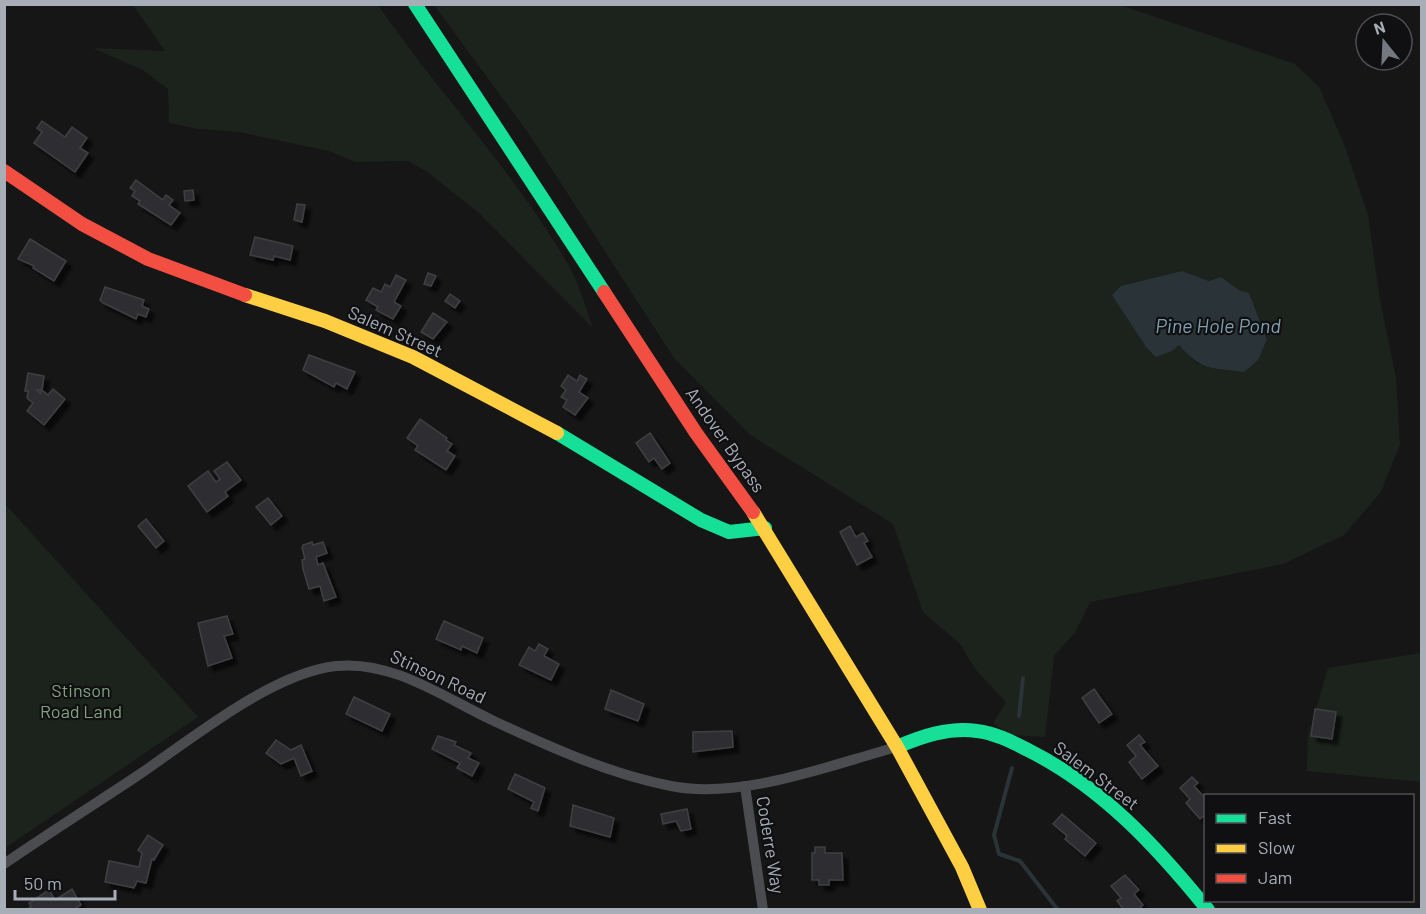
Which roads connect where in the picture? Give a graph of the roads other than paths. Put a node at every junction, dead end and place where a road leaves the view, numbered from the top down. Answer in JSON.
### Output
{"nodes":[{"id":1,"x":415,"y":4,"type":"edge"},
{"id":2,"x":4,"y":171,"type":"edge"},
{"id":3,"x":765,"y":528,"type":"junction"},
{"id":4,"x":897,"y":747,"type":"junction"},
{"id":5,"x":745,"y":786,"type":"junction"},
{"id":6,"x":4,"y":864,"type":"edge"},
{"id":7,"x":763,"y":909,"type":"edge"},
{"id":8,"x":980,"y":909,"type":"edge"},
{"id":9,"x":1208,"y":909,"type":"edge"}],
"edges":[{"from":1,"to":3,"type":"street","name":"Andover Bypass"},
{"from":2,"to":3,"type":"street","name":"Salem Street"},
{"from":3,"to":4,"type":"street","name":"Andover Bypass"},
{"from":4,"to":5,"type":"street","name":"Stinson Road"},
{"from":4,"to":8,"type":"street","name":"Andover Bypass"},
{"from":4,"to":9,"type":"street","name":"Salem Street"},
{"from":5,"to":6,"type":"street","name":"Stinson Road"},
{"from":5,"to":7,"type":"street","name":"Coderre Way"}]}
